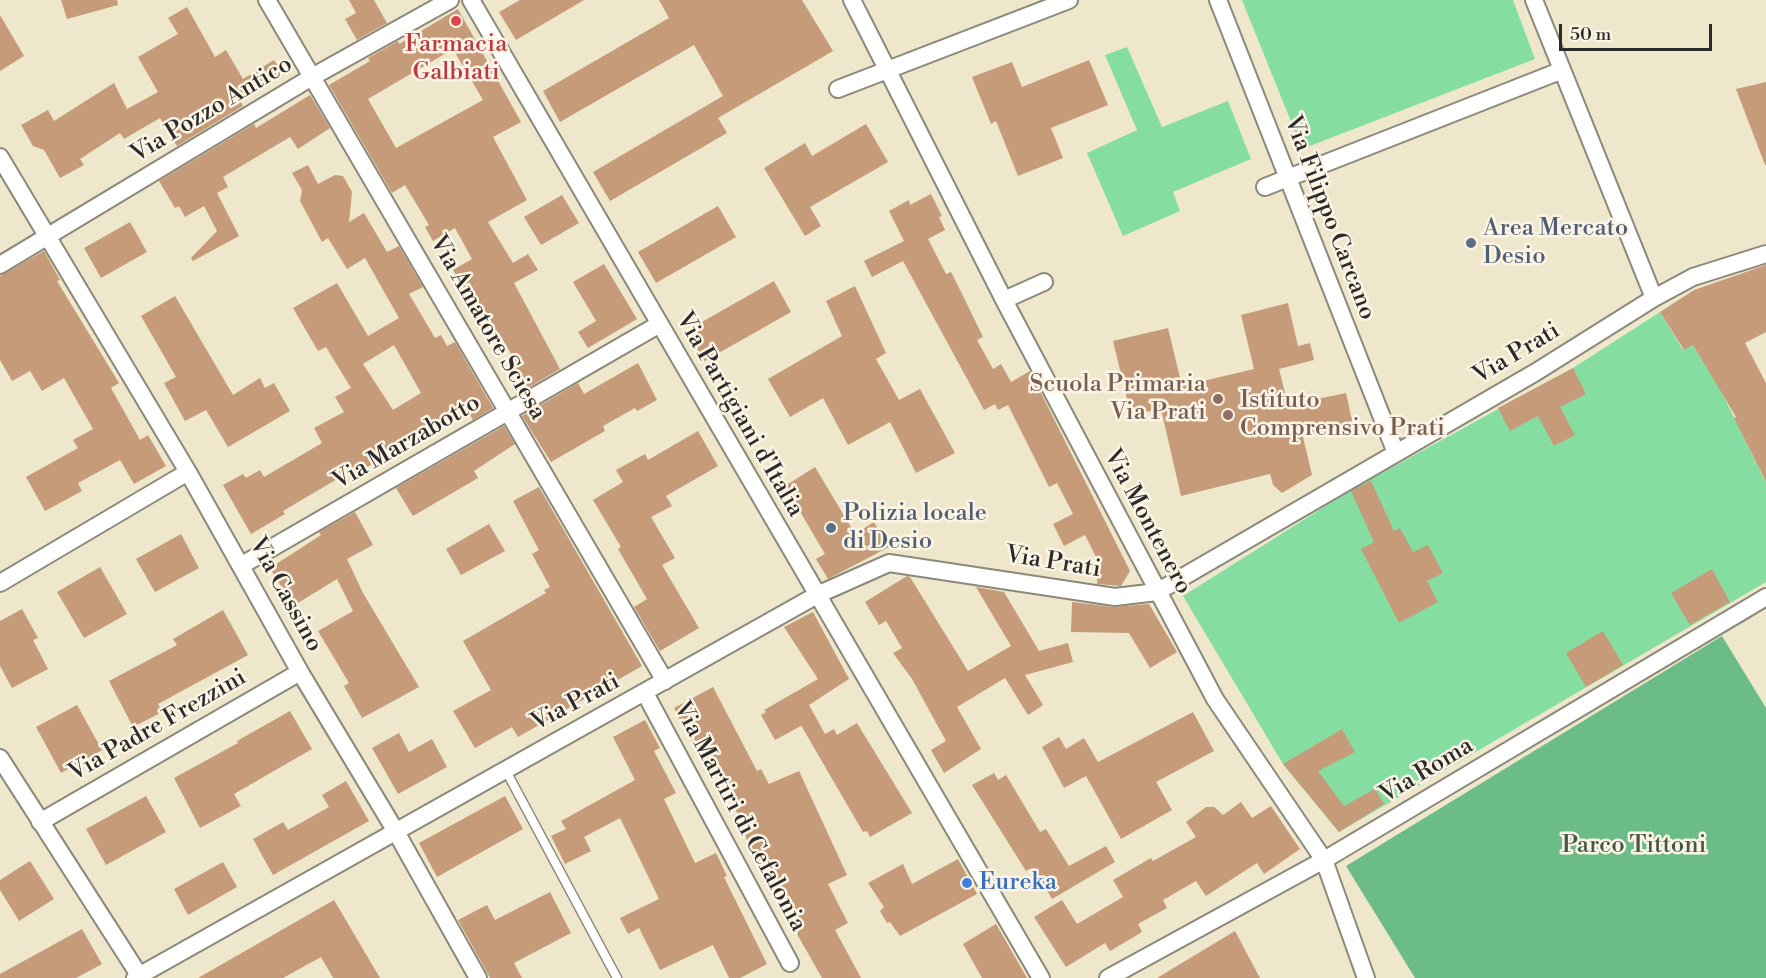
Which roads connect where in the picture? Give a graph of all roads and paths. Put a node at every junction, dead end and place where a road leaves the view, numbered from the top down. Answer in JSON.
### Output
{"nodes":[{"id":1,"x":267,"y":0,"type":"edge"},
{"id":2,"x":450,"y":0,"type":"edge"},
{"id":3,"x":471,"y":0,"type":"edge"},
{"id":4,"x":852,"y":0,"type":"edge"},
{"id":5,"x":1069,"y":0,"type":"edge"},
{"id":6,"x":1218,"y":0,"type":"edge"},
{"id":7,"x":1534,"y":0,"type":"edge"},
{"id":8,"x":887,"y":71,"type":"junction"},
{"id":9,"x":1560,"y":71,"type":"junction"},
{"id":10,"x":312,"y":77,"type":"junction"},
{"id":11,"x":838,"y":89,"type":"dead end"},
{"id":12,"x":0,"y":157,"type":"edge"},
{"id":13,"x":1287,"y":178,"type":"junction"},
{"id":14,"x":1265,"y":186,"type":"dead end"},
{"id":15,"x":47,"y":236,"type":"junction"},
{"id":16,"x":1766,"y":254,"type":"edge"},
{"id":17,"x":0,"y":265,"type":"edge"},
{"id":18,"x":1044,"y":282,"type":"dead end"},
{"id":19,"x":1654,"y":298,"type":"junction"},
{"id":20,"x":1004,"y":300,"type":"junction"},
{"id":21,"x":658,"y":325,"type":"junction"},
{"id":22,"x":509,"y":412,"type":"junction"},
{"id":23,"x":1396,"y":453,"type":"junction"},
{"id":24,"x":188,"y":472,"type":"junction"},
{"id":25,"x":242,"y":566,"type":"junction"},
{"id":26,"x":0,"y":583,"type":"edge"},
{"id":27,"x":1156,"y":592,"type":"junction"},
{"id":28,"x":818,"y":595,"type":"junction"},
{"id":29,"x":1766,"y":597,"type":"edge"},
{"id":30,"x":300,"y":672,"type":"junction"},
{"id":31,"x":666,"y":681,"type":"junction"},
{"id":32,"x":645,"y":693,"type":"junction"},
{"id":33,"x":0,"y":758,"type":"edge"},
{"id":34,"x":504,"y":769,"type":"junction"},
{"id":35,"x":40,"y":822,"type":"junction"},
{"id":36,"x":394,"y":830,"type":"junction"},
{"id":37,"x":1324,"y":860,"type":"junction"},
{"id":38,"x":790,"y":963,"type":"dead end"},
{"id":39,"x":139,"y":977,"type":"edge"},
{"id":40,"x":478,"y":978,"type":"edge"},
{"id":41,"x":617,"y":978,"type":"edge"},
{"id":42,"x":1041,"y":978,"type":"edge"},
{"id":43,"x":1108,"y":978,"type":"edge"},
{"id":44,"x":1366,"y":978,"type":"edge"}],
"edges":[{"from":1,"to":10,"type":"street","name":"Via Amatore Sciesa"},
{"from":2,"to":10,"type":"street","name":"Via Pozzo Antico"},
{"from":3,"to":21,"type":"street","name":"Via Partigiani d'Italia"},
{"from":4,"to":8,"type":"street","name":"Via Montenero"},
{"from":5,"to":8,"type":"street"},
{"from":6,"to":13,"type":"street","name":"Via Filippo Carcano"},
{"from":7,"to":9,"type":"street"},
{"from":8,"to":11,"type":"street"},
{"from":8,"to":20,"type":"street","name":"Via Montenero"},
{"from":9,"to":13,"type":"street"},
{"from":9,"to":19,"type":"street"},
{"from":10,"to":15,"type":"street","name":"Via Pozzo Antico"},
{"from":10,"to":22,"type":"street","name":"Via Amatore Sciesa"},
{"from":12,"to":15,"type":"street","name":"Via Cassino"},
{"from":13,"to":14,"type":"street"},
{"from":13,"to":23,"type":"street","name":"Via Filippo Carcano"},
{"from":15,"to":17,"type":"street","name":"Via Pozzo Antico"},
{"from":15,"to":24,"type":"street","name":"Via Cassino"},
{"from":16,"to":19,"type":"street","name":"Via Prati"},
{"from":18,"to":20,"type":"street"},
{"from":19,"to":23,"type":"street","name":"Via Prati"},
{"from":20,"to":27,"type":"street","name":"Via Montenero"},
{"from":21,"to":22,"type":"street","name":"Via Marzabotto"},
{"from":21,"to":28,"type":"street","name":"Via Partigiani d'Italia"},
{"from":22,"to":25,"type":"street","name":"Via Marzabotto"},
{"from":22,"to":31,"type":"street","name":"Via Amatore Sciesa"},
{"from":23,"to":27,"type":"street","name":"Via Prati"},
{"from":24,"to":25,"type":"street","name":"Via Cassino"},
{"from":24,"to":26,"type":"street"},
{"from":25,"to":30,"type":"street","name":"Via Cassino"},
{"from":27,"to":28,"type":"street","name":"Via Prati"},
{"from":27,"to":37,"type":"street","name":"Via Montenero"},
{"from":28,"to":31,"type":"street","name":"Via Prati"},
{"from":28,"to":42,"type":"street","name":"Via Partigiani d'Italia"},
{"from":29,"to":37,"type":"street","name":"Via Roma"},
{"from":30,"to":35,"type":"street","name":"Via Padre Frezzini"},
{"from":30,"to":36,"type":"street","name":"Via Cassino"},
{"from":31,"to":32,"type":"street","name":"Via Prati"},
{"from":32,"to":34,"type":"street","name":"Via Prati"},
{"from":32,"to":38,"type":"street","name":"Via Martiri di Cefalonia"},
{"from":33,"to":35,"type":"street"},
{"from":34,"to":36,"type":"street","name":"Via Prati"},
{"from":34,"to":41,"type":"lane"},
{"from":35,"to":39,"type":"street"},
{"from":36,"to":39,"type":"street","name":"Via Prati"},
{"from":36,"to":40,"type":"street","name":"Via Cassino"},
{"from":37,"to":43,"type":"street","name":"Via Roma"},
{"from":37,"to":44,"type":"street","name":"Via Montenero"}]}
